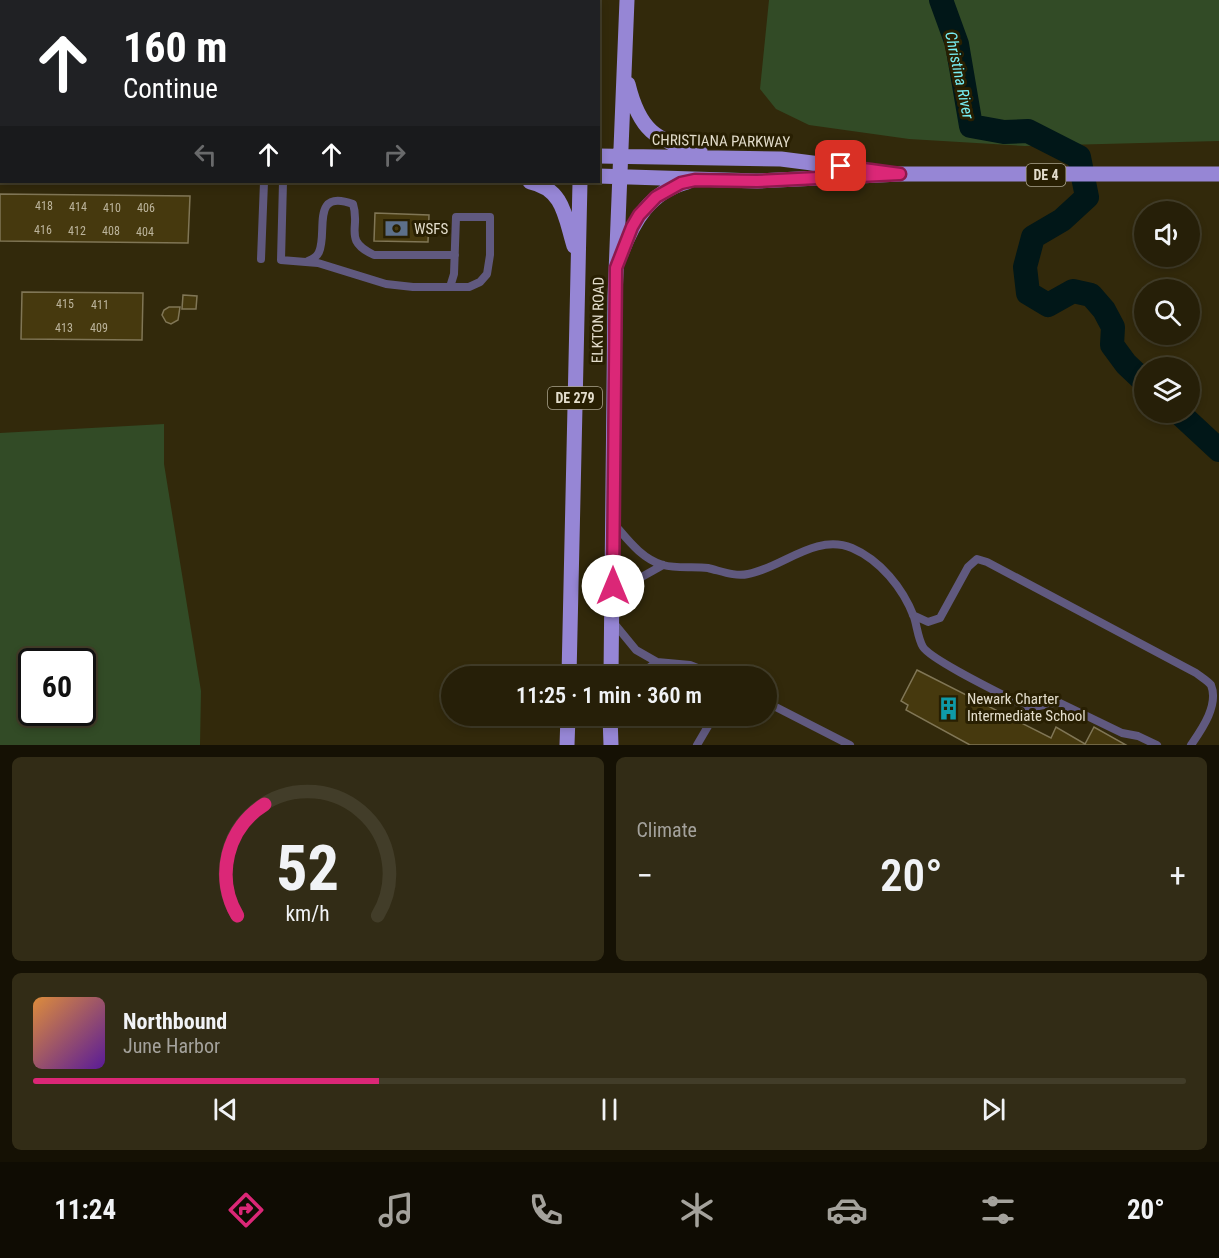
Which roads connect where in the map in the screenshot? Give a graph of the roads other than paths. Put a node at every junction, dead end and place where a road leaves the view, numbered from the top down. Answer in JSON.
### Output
{"nodes":[{"id":1,"x":627,"y":0,"type":"edge"},
{"id":2,"x":625,"y":70,"type":"junction"},
{"id":3,"x":600,"y":156,"type":"edge"},
{"id":4,"x":620,"y":157,"type":"junction"},
{"id":5,"x":738,"y":158,"type":"junction"},
{"id":6,"x":900,"y":174,"type":"junction"},
{"id":7,"x":1219,"y":174,"type":"edge"},
{"id":8,"x":600,"y":176,"type":"edge"},
{"id":9,"x":618,"y":178,"type":"junction"},
{"id":10,"x":695,"y":180,"type":"junction"},
{"id":11,"x":264,"y":183,"type":"edge"},
{"id":12,"x":283,"y":183,"type":"edge"},
{"id":13,"x":538,"y":183,"type":"edge"},
{"id":14,"x":580,"y":183,"type":"edge"},
{"id":15,"x":454,"y":255,"type":"junction"},
{"id":16,"x":261,"y":259,"type":"dead end"},
{"id":17,"x":307,"y":261,"type":"junction"},
{"id":18,"x":578,"y":261,"type":"junction"},
{"id":19,"x":616,"y":268,"type":"junction"},
{"id":20,"x":450,"y":287,"type":"junction"},
{"id":21,"x":614,"y":524,"type":"junction"},
{"id":22,"x":663,"y":565,"type":"junction"},
{"id":23,"x":613,"y":614,"type":"junction"},
{"id":24,"x":914,"y":615,"type":"junction"},
{"id":25,"x":657,"y":662,"type":"junction"},
{"id":26,"x":569,"y":666,"type":"edge"},
{"id":27,"x":611,"y":666,"type":"edge"},
{"id":28,"x":651,"y":666,"type":"edge"},
{"id":29,"x":693,"y":666,"type":"edge"},
{"id":30,"x":777,"y":708,"type":"edge"},
{"id":31,"x":568,"y":726,"type":"edge"},
{"id":32,"x":610,"y":726,"type":"edge"},
{"id":33,"x":708,"y":726,"type":"edge"},
{"id":34,"x":567,"y":745,"type":"edge"},
{"id":35,"x":611,"y":745,"type":"edge"},
{"id":36,"x":697,"y":745,"type":"edge"},
{"id":37,"x":850,"y":745,"type":"edge"},
{"id":38,"x":1157,"y":745,"type":"edge"},
{"id":39,"x":1191,"y":745,"type":"edge"}],
"edges":[{"from":1,"to":2,"type":"main road","name":"ELKTON ROAD"},
{"from":2,"to":4,"type":"main road","name":"ELKTON ROAD"},
{"from":2,"to":5,"type":"main road"},
{"from":3,"to":4,"type":"main road","name":"CHRISTIANA PARKWAY","number":"DE 4"},
{"from":4,"to":5,"type":"main road","name":"CHRISTIANA PARKWAY","number":"DE 4"},
{"from":4,"to":9,"type":"main road","name":"ELKTON ROAD","number":"DE 279"},
{"from":5,"to":6,"type":"main road","name":"CHRISTIANA PARKWAY","number":"DE 4"},
{"from":6,"to":7,"type":"main road","number":"DE 4"},
{"from":6,"to":10,"type":"main road","number":"DE 4"},
{"from":8,"to":9,"type":"main road","number":"DE 4"},
{"from":9,"to":10,"type":"main road","number":"DE 4"},
{"from":9,"to":19,"type":"main road","name":"ELKTON ROAD","number":"DE 279"},
{"from":10,"to":19,"type":"main road"},
{"from":11,"to":16,"type":"lane"},
{"from":12,"to":17,"type":"lane"},
{"from":13,"to":18,"type":"main road"},
{"from":14,"to":18,"type":"main road","name":"ELKTON ROAD","number":"DE 279"},
{"from":15,"to":17,"type":"lane"},
{"from":15,"to":20,"type":"lane"},
{"from":15,"to":20,"type":"lane"},
{"from":17,"to":20,"type":"lane"},
{"from":18,"to":26,"type":"main road","name":"ELKTON ROAD","number":"DE 279"},
{"from":19,"to":21,"type":"main road","name":"ELKTON ROAD","number":"DE 279"},
{"from":21,"to":22,"type":"lane"},
{"from":21,"to":23,"type":"main road","name":"ELKTON ROAD","number":"DE 279"},
{"from":22,"to":23,"type":"lane"},
{"from":22,"to":24,"type":"lane"},
{"from":23,"to":25,"type":"lane"},
{"from":23,"to":27,"type":"main road","name":"ELKTON ROAD","number":"DE 279"},
{"from":24,"to":38,"type":"lane"},
{"from":24,"to":39,"type":"lane"},
{"from":25,"to":28,"type":"lane"},
{"from":25,"to":29,"type":"lane"},
{"from":30,"to":37,"type":"lane"},
{"from":31,"to":34,"type":"main road"},
{"from":32,"to":35,"type":"main road"},
{"from":33,"to":36,"type":"lane"}]}
